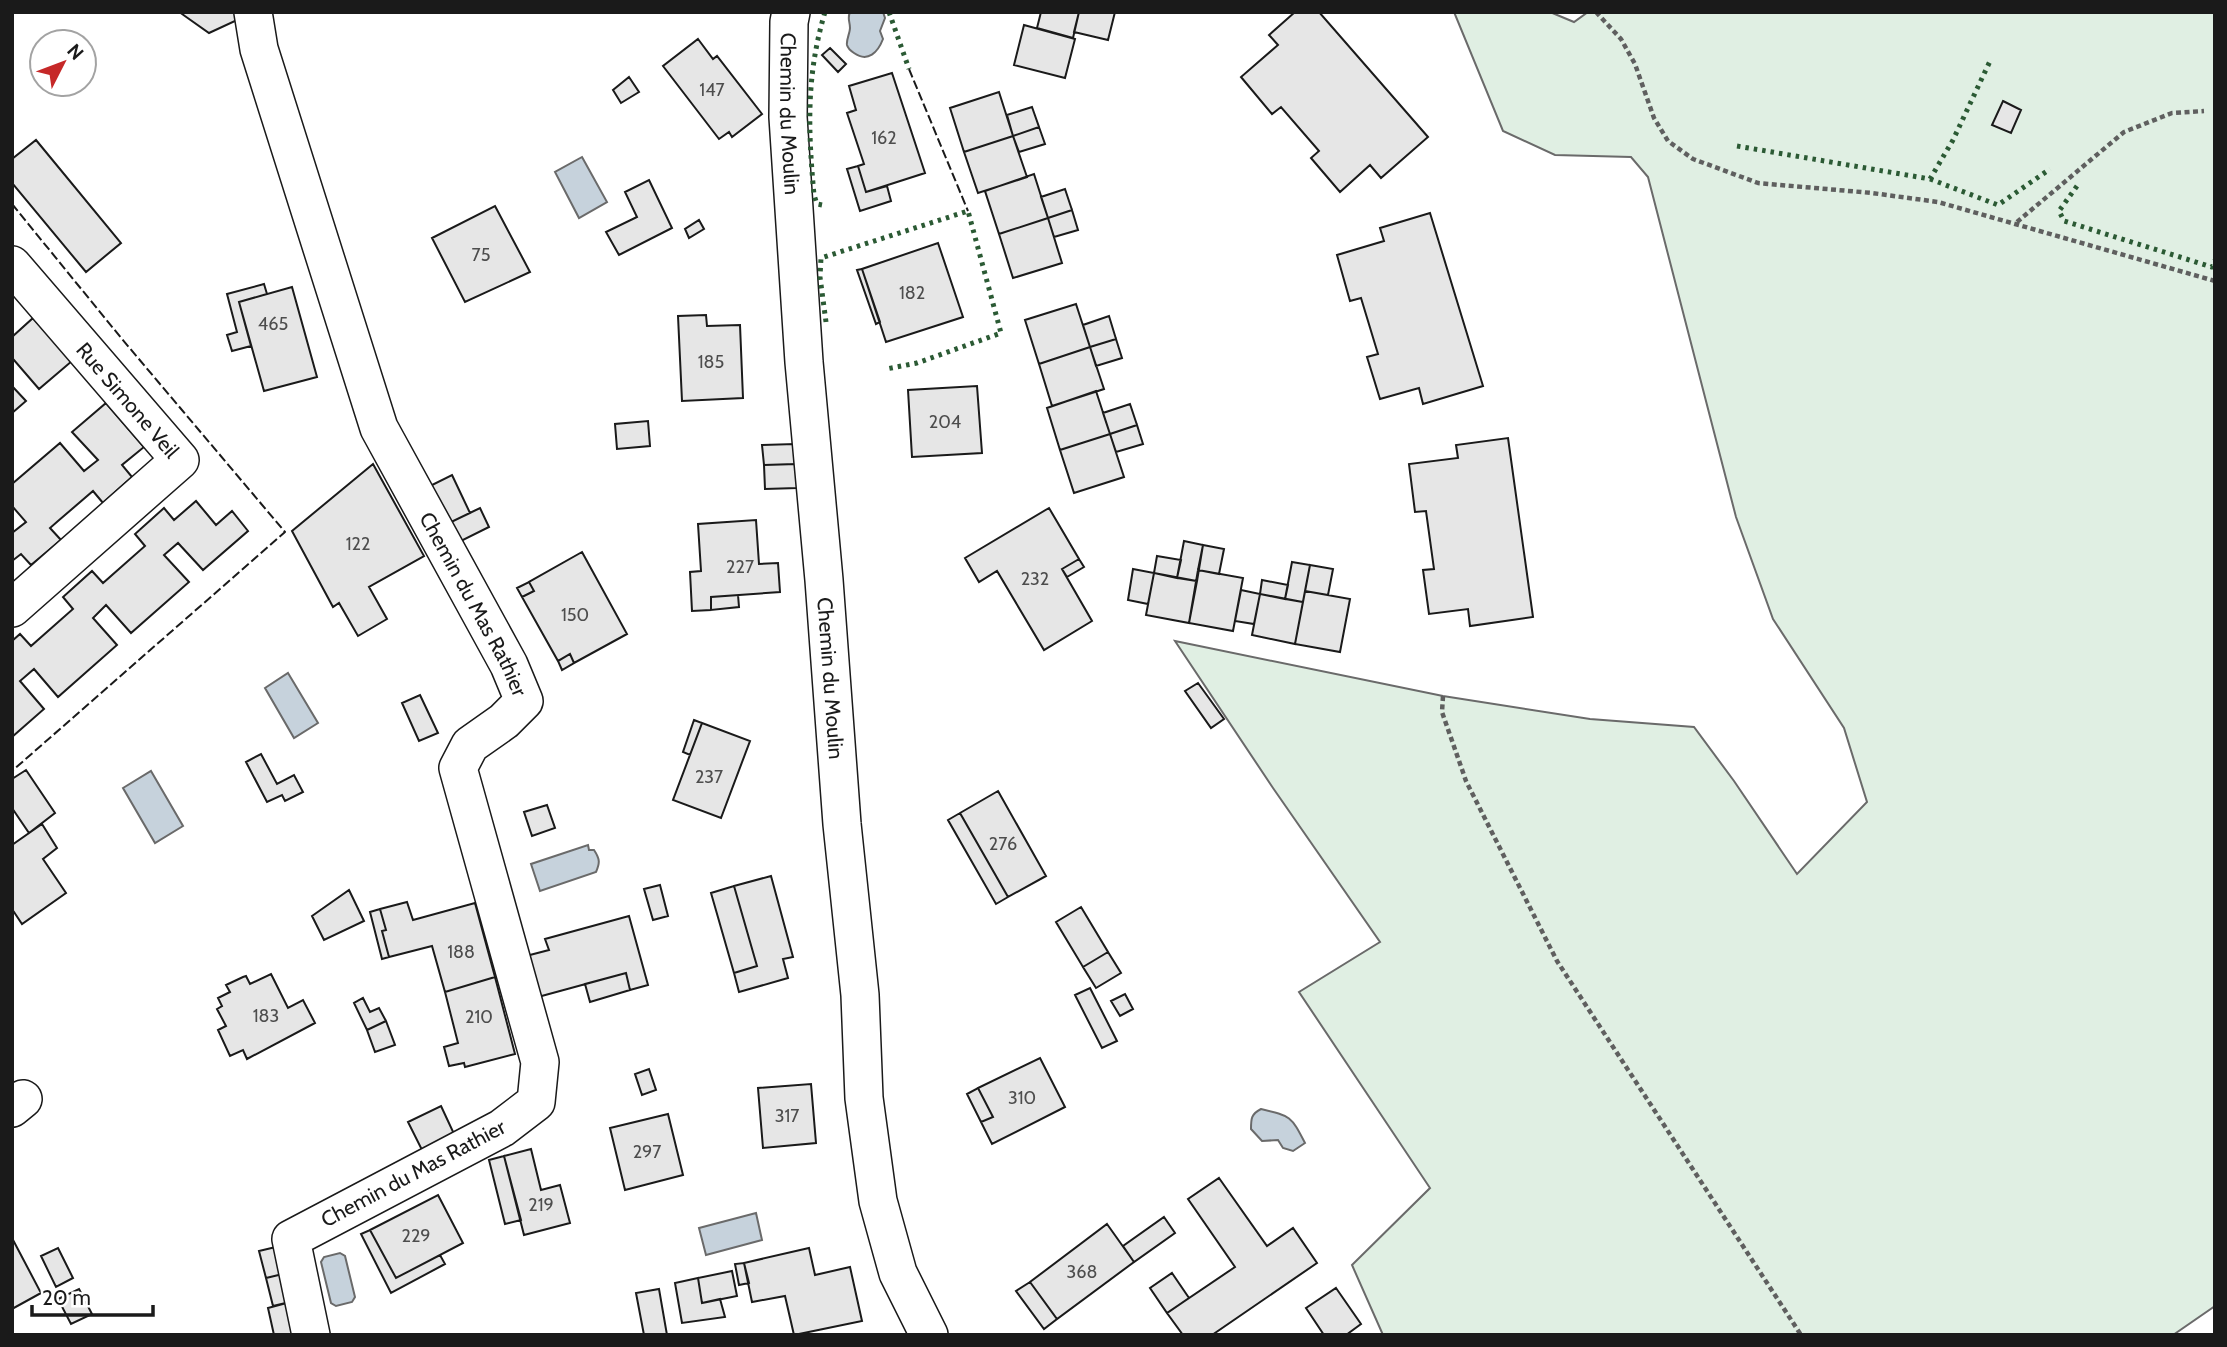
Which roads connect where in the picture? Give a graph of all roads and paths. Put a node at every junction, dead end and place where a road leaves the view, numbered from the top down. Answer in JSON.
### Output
{"nodes":[{"id":1,"x":253,"y":12,"type":"edge"},
{"id":2,"x":791,"y":12,"type":"edge"},
{"id":3,"x":1596,"y":12,"type":"edge"},
{"id":4,"x":2204,"y":111,"type":"dead end"},
{"id":5,"x":2016,"y":223,"type":"junction"},
{"id":6,"x":16,"y":276,"type":"edge"},
{"id":7,"x":2215,"y":281,"type":"edge"},
{"id":8,"x":12,"y":608,"type":"edge"},
{"id":9,"x":1443,"y":695,"type":"dead end"},
{"id":10,"x":915,"y":1328,"type":"edge"},
{"id":11,"x":311,"y":1335,"type":"edge"},
{"id":12,"x":1801,"y":1335,"type":"edge"}],
"edges":[{"from":1,"to":11,"type":"street","name":"Chemin du Mas Rathier"},
{"from":2,"to":10,"type":"street","name":"Chemin du Moulin"},
{"from":3,"to":5,"type":"path"},
{"from":4,"to":5,"type":"path"},
{"from":5,"to":7,"type":"path"},
{"from":6,"to":8,"type":"street","name":"Rue Simone Veil"},
{"from":9,"to":12,"type":"path"}]}
